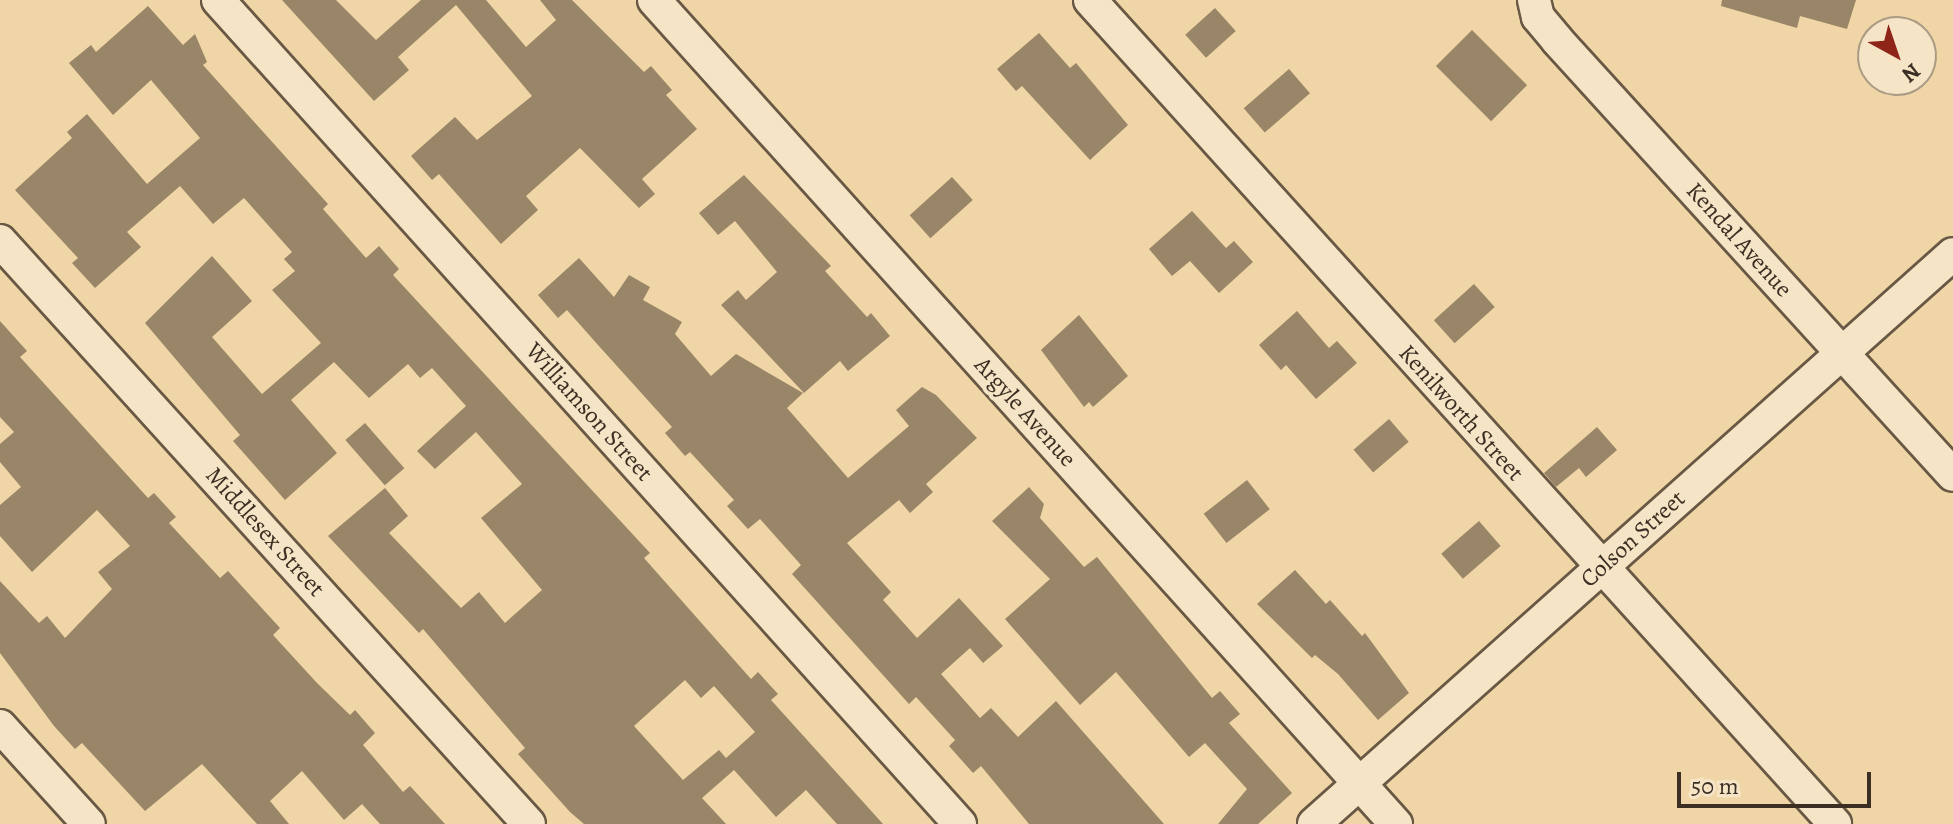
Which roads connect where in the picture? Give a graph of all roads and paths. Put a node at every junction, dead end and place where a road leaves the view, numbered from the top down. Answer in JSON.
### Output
{"nodes":[{"id":1,"x":218,"y":0,"type":"edge"},
{"id":2,"x":654,"y":0,"type":"edge"},
{"id":3,"x":1090,"y":0,"type":"edge"},
{"id":4,"x":1534,"y":0,"type":"edge"},
{"id":5,"x":0,"y":241,"type":"edge"},
{"id":6,"x":1953,"y":254,"type":"edge"},
{"id":7,"x":1842,"y":354,"type":"junction"},
{"id":8,"x":1953,"y":475,"type":"edge"},
{"id":9,"x":1601,"y":568,"type":"junction"},
{"id":10,"x":0,"y":726,"type":"edge"},
{"id":11,"x":1359,"y":784,"type":"junction"},
{"id":12,"x":89,"y":824,"type":"edge"},
{"id":13,"x":529,"y":824,"type":"edge"},
{"id":14,"x":960,"y":824,"type":"edge"},
{"id":15,"x":1314,"y":824,"type":"edge"},
{"id":16,"x":1396,"y":824,"type":"edge"},
{"id":17,"x":1835,"y":824,"type":"edge"}],
"edges":[{"from":1,"to":14,"type":"street","name":"Williamson Street"},
{"from":2,"to":11,"type":"street","name":"Argyle Avenue"},
{"from":3,"to":9,"type":"street","name":"Kenilworth Street"},
{"from":4,"to":7,"type":"street","name":"Kendal Avenue"},
{"from":5,"to":13,"type":"street","name":"Middlesex Street"},
{"from":6,"to":7,"type":"street","name":"Colson Street"},
{"from":7,"to":8,"type":"street","name":"Kendal Avenue"},
{"from":7,"to":9,"type":"street","name":"Colson Street"},
{"from":9,"to":11,"type":"street","name":"Colson Street"},
{"from":9,"to":17,"type":"street","name":"Kenilworth Street"},
{"from":10,"to":12,"type":"street"},
{"from":11,"to":15,"type":"street","name":"Colson Street"},
{"from":11,"to":16,"type":"street","name":"Argyle Avenue"}]}
